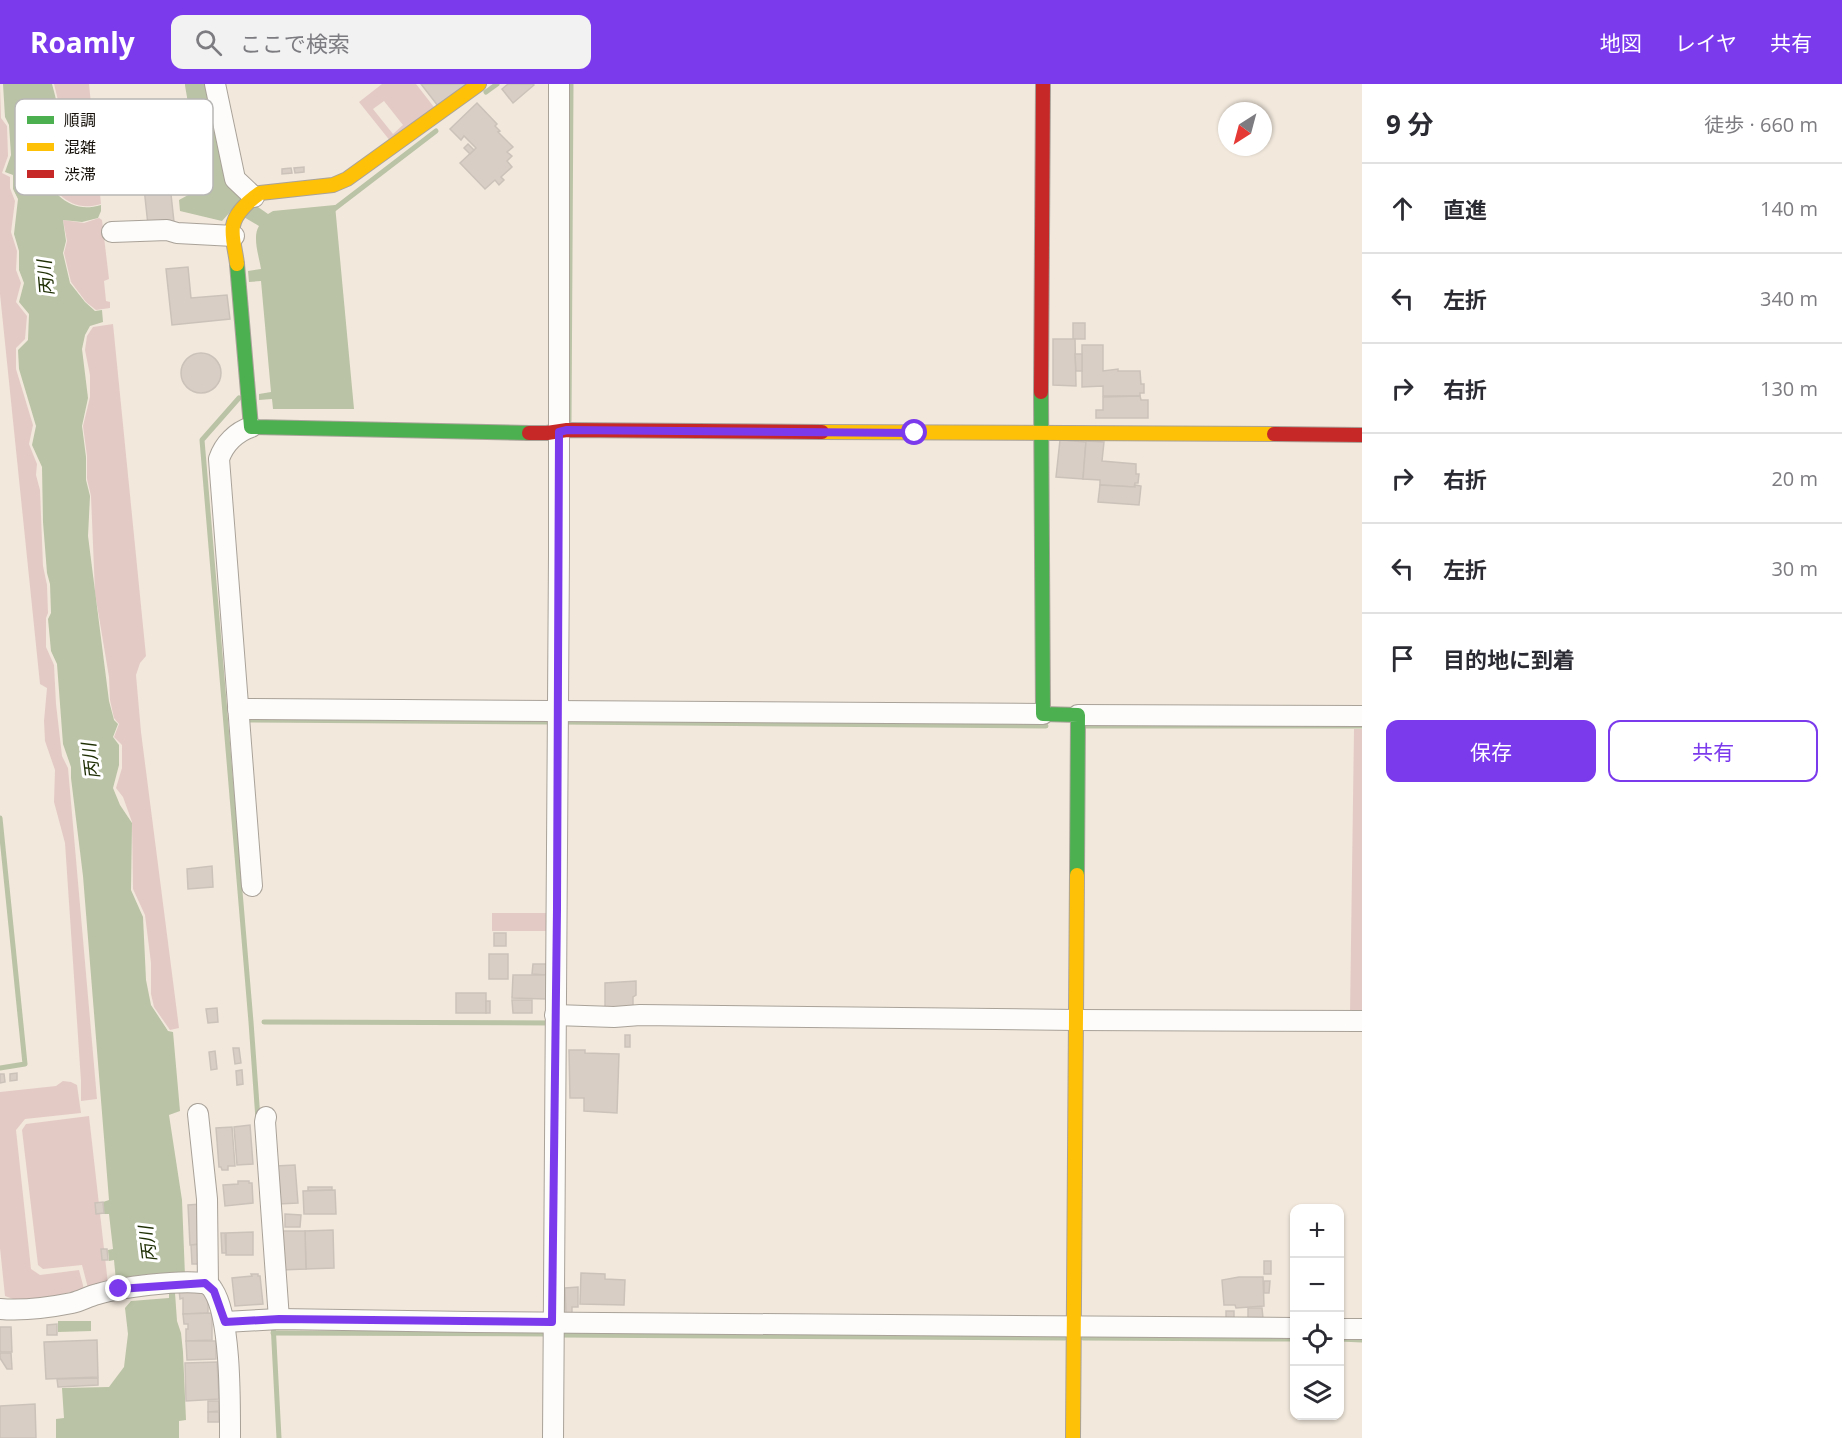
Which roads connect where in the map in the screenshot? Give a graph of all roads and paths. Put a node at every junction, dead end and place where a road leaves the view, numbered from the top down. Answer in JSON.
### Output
{"nodes":[{"id":1,"x":215,"y":84,"type":"edge"},
{"id":2,"x":479,"y":84,"type":"edge"},
{"id":3,"x":559,"y":84,"type":"edge"},
{"id":4,"x":1043,"y":84,"type":"edge"},
{"id":5,"x":252,"y":199,"type":"junction"},
{"id":6,"x":112,"y":232,"type":"dead end"},
{"id":7,"x":234,"y":236,"type":"junction"},
{"id":8,"x":1041,"y":426,"type":"junction"},
{"id":9,"x":251,"y":427,"type":"junction"},
{"id":10,"x":559,"y":432,"type":"junction"},
{"id":11,"x":1362,"y":435,"type":"edge"},
{"id":12,"x":1043,"y":714,"type":"junction"},
{"id":13,"x":238,"y":716,"type":"junction"},
{"id":14,"x":1362,"y":716,"type":"edge"},
{"id":15,"x":558,"y":718,"type":"junction"},
{"id":16,"x":1078,"y":722,"type":"junction"},
{"id":17,"x":252,"y":886,"type":"dead end"},
{"id":18,"x":559,"y":1019,"type":"junction"},
{"id":19,"x":1362,"y":1021,"type":"edge"},
{"id":20,"x":1076,"y":1025,"type":"junction"},
{"id":21,"x":198,"y":1114,"type":"dead end"},
{"id":22,"x":266,"y":1117,"type":"dead end"},
{"id":23,"x":208,"y":1284,"type":"junction"},
{"id":24,"x":0,"y":1309,"type":"edge"},
{"id":25,"x":274,"y":1319,"type":"junction"},
{"id":26,"x":225,"y":1322,"type":"junction"},
{"id":27,"x":552,"y":1322,"type":"junction"},
{"id":28,"x":1074,"y":1326,"type":"junction"},
{"id":29,"x":1290,"y":1328,"type":"edge"},
{"id":30,"x":1344,"y":1329,"type":"edge"},
{"id":31,"x":1362,"y":1329,"type":"edge"},
{"id":32,"x":230,"y":1438,"type":"edge"},
{"id":33,"x":553,"y":1438,"type":"edge"},
{"id":34,"x":1073,"y":1438,"type":"edge"}],
"edges":[{"from":1,"to":5,"type":"street"},
{"from":2,"to":5,"type":"street"},
{"from":3,"to":10,"type":"street"},
{"from":4,"to":8,"type":"street"},
{"from":5,"to":7,"type":"street"},
{"from":6,"to":7,"type":"street"},
{"from":7,"to":9,"type":"street"},
{"from":8,"to":10,"type":"street"},
{"from":8,"to":11,"type":"street"},
{"from":8,"to":12,"type":"street"},
{"from":9,"to":10,"type":"street"},
{"from":9,"to":13,"type":"street"},
{"from":10,"to":15,"type":"street"},
{"from":12,"to":15,"type":"street"},
{"from":12,"to":16,"type":"street"},
{"from":13,"to":15,"type":"street"},
{"from":13,"to":17,"type":"street"},
{"from":14,"to":16,"type":"street"},
{"from":15,"to":18,"type":"street"},
{"from":16,"to":20,"type":"street"},
{"from":18,"to":20,"type":"street"},
{"from":18,"to":27,"type":"street"},
{"from":19,"to":20,"type":"street"},
{"from":20,"to":28,"type":"street"},
{"from":21,"to":23,"type":"street"},
{"from":22,"to":25,"type":"street"},
{"from":23,"to":24,"type":"street"},
{"from":23,"to":26,"type":"street"},
{"from":25,"to":26,"type":"street"},
{"from":25,"to":27,"type":"street"},
{"from":26,"to":32,"type":"street"},
{"from":27,"to":28,"type":"street"},
{"from":27,"to":33,"type":"street"},
{"from":28,"to":29,"type":"street"},
{"from":28,"to":34,"type":"street"},
{"from":30,"to":31,"type":"street"}]}
